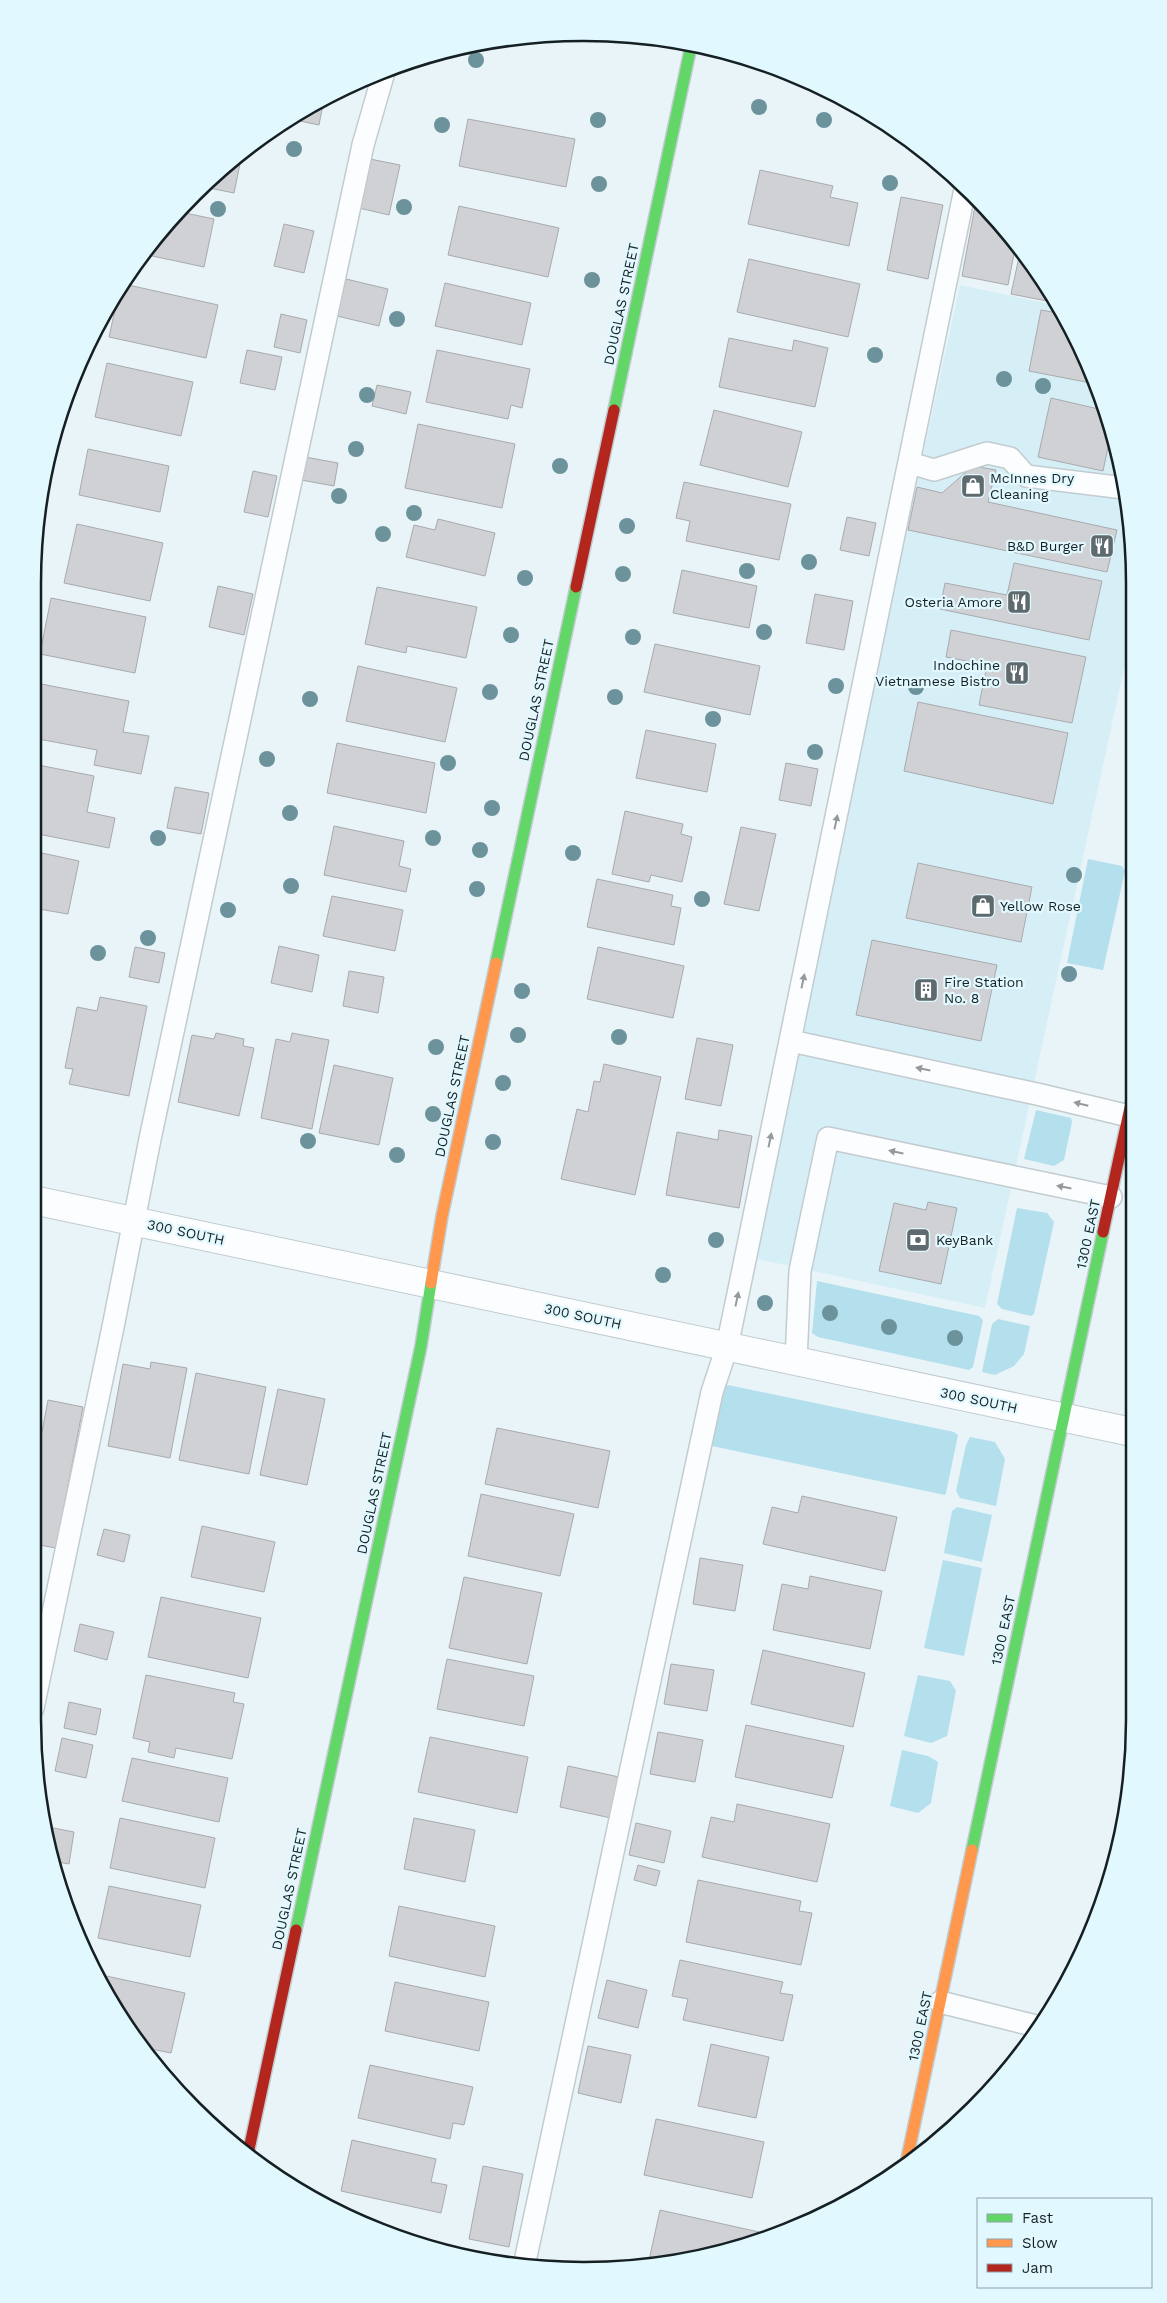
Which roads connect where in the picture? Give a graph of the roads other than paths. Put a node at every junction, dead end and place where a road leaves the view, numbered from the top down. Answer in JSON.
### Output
{"nodes":[{"id":1,"x":690,"y":52,"type":"edge"},
{"id":2,"x":382,"y":81,"type":"edge"},
{"id":3,"x":963,"y":197,"type":"edge"},
{"id":4,"x":910,"y":462,"type":"junction"},
{"id":5,"x":1117,"y":487,"type":"edge"},
{"id":6,"x":791,"y":1041,"type":"junction"},
{"id":7,"x":1126,"y":1108,"type":"edge"},
{"id":8,"x":1126,"y":1156,"type":"edge"},
{"id":9,"x":1111,"y":1197,"type":"junction"},
{"id":10,"x":41,"y":1202,"type":"edge"},
{"id":11,"x":134,"y":1221,"type":"junction"},
{"id":12,"x":431,"y":1284,"type":"junction"},
{"id":13,"x":727,"y":1347,"type":"junction"},
{"id":14,"x":796,"y":1361,"type":"junction"},
{"id":15,"x":1063,"y":1418,"type":"junction"},
{"id":16,"x":1126,"y":1431,"type":"edge"},
{"id":17,"x":41,"y":1665,"type":"edge"},
{"id":18,"x":940,"y":2002,"type":"junction"},
{"id":19,"x":1031,"y":2025,"type":"edge"},
{"id":20,"x":249,"y":2147,"type":"edge"},
{"id":21,"x":908,"y":2154,"type":"edge"},
{"id":22,"x":526,"y":2258,"type":"edge"}],
"edges":[{"from":1,"to":12,"type":"street","name":"DOUGLAS STREET"},
{"from":2,"to":11,"type":"lane"},
{"from":3,"to":4,"type":"lane"},
{"from":4,"to":5,"type":"lane"},
{"from":6,"to":4,"type":"lane","one_way":true},
{"from":7,"to":6,"type":"lane","one_way":true},
{"from":13,"to":6,"type":"lane","one_way":true},
{"from":8,"to":9,"type":"street","name":"1300 EAST"},
{"from":9,"to":14,"type":"lane","one_way":true},
{"from":9,"to":15,"type":"street","name":"1300 EAST"},
{"from":10,"to":11,"type":"street","name":"300 SOUTH"},
{"from":11,"to":12,"type":"street","name":"300 SOUTH"},
{"from":11,"to":17,"type":"lane"},
{"from":12,"to":13,"type":"street","name":"300 SOUTH"},
{"from":12,"to":20,"type":"street","name":"DOUGLAS STREET"},
{"from":13,"to":14,"type":"street","name":"300 SOUTH"},
{"from":13,"to":22,"type":"lane"},
{"from":14,"to":15,"type":"street","name":"300 SOUTH"},
{"from":15,"to":16,"type":"street","name":"300 SOUTH"},
{"from":15,"to":18,"type":"street","name":"1300 EAST"},
{"from":18,"to":19,"type":"lane"},
{"from":18,"to":21,"type":"street","name":"1300 EAST"}]}
